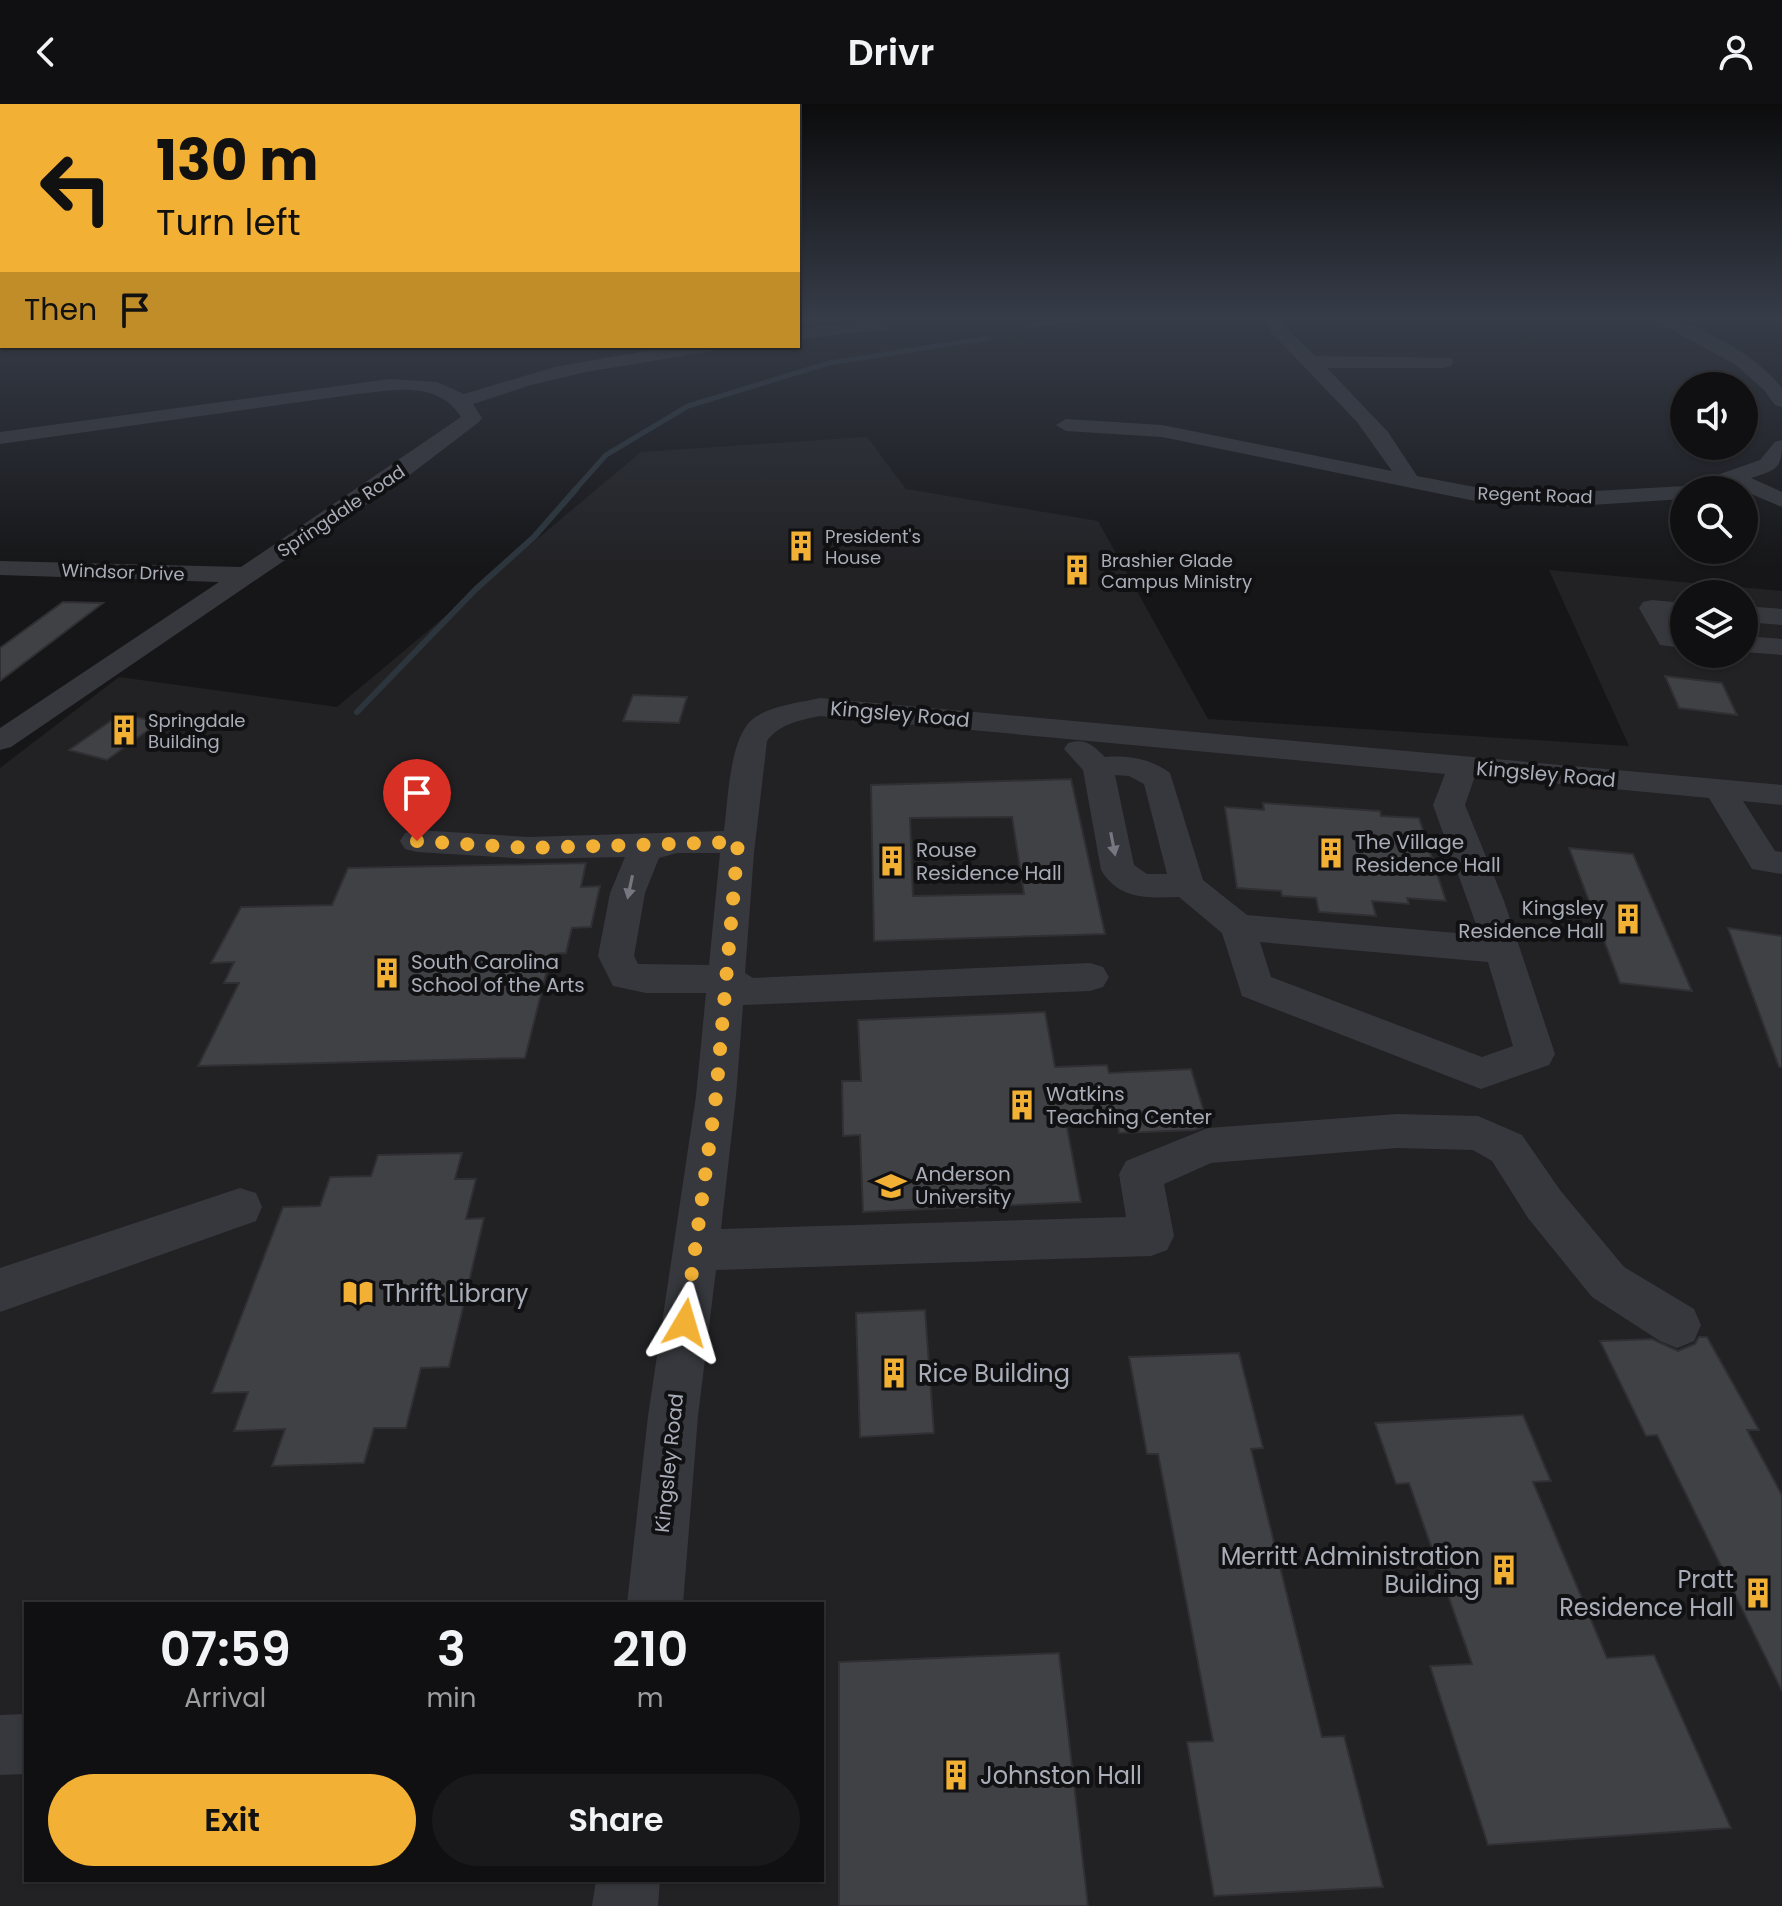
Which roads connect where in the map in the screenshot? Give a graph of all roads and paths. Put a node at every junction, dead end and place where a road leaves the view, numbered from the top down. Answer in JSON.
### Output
{"nodes":[{"id":1,"x":268,"y":401,"type":"edge"},
{"id":2,"x":464,"y":401,"type":"edge"},
{"id":3,"x":1347,"y":401,"type":"edge"},
{"id":4,"x":1066,"y":425,"type":"dead end"},
{"id":5,"x":0,"y":438,"type":"edge"},
{"id":6,"x":1782,"y":446,"type":"edge"},
{"id":7,"x":1738,"y":476,"type":"edge"},
{"id":8,"x":1407,"y":478,"type":"junction"},
{"id":9,"x":1758,"y":489,"type":"edge"},
{"id":10,"x":1670,"y":493,"type":"edge"},
{"id":11,"x":1782,"y":500,"type":"edge"},
{"id":12,"x":0,"y":568,"type":"edge"},
{"id":13,"x":245,"y":575,"type":"junction"},
{"id":14,"x":1670,"y":610,"type":"edge"},
{"id":15,"x":1758,"y":615,"type":"edge"},
{"id":16,"x":1782,"y":617,"type":"edge"},
{"id":17,"x":1670,"y":639,"type":"edge"},
{"id":18,"x":1764,"y":646,"type":"edge"},
{"id":19,"x":1782,"y":671,"type":"edge"},
{"id":20,"x":1057,"y":728,"type":"junction"},
{"id":21,"x":0,"y":741,"type":"edge"},
{"id":22,"x":1463,"y":766,"type":"junction"},
{"id":23,"x":1098,"y":767,"type":"junction"},
{"id":24,"x":1720,"y":790,"type":"junction"},
{"id":25,"x":1782,"y":795,"type":"edge"},
{"id":26,"x":417,"y":841,"type":"dead end"},
{"id":27,"x":738,"y":842,"type":"junction"},
{"id":28,"x":655,"y":845,"type":"junction"},
{"id":29,"x":1782,"y":863,"type":"edge"},
{"id":30,"x":1187,"y":885,"type":"junction"},
{"id":31,"x":1238,"y":927,"type":"junction"},
{"id":32,"x":1503,"y":950,"type":"junction"},
{"id":33,"x":1090,"y":977,"type":"dead end"},
{"id":34,"x":726,"y":979,"type":"junction"},
{"id":35,"x":240,"y":1207,"type":"dead end"},
{"id":36,"x":695,"y":1250,"type":"junction"},
{"id":37,"x":0,"y":1290,"type":"edge"},
{"id":38,"x":1677,"y":1325,"type":"dead end"},
{"id":39,"x":655,"y":1602,"type":"edge"},
{"id":40,"x":24,"y":1744,"type":"edge"},
{"id":41,"x":0,"y":1745,"type":"edge"},
{"id":42,"x":628,"y":1882,"type":"edge"},
{"id":43,"x":625,"y":1906,"type":"edge"}],
"edges":[{"from":1,"to":5,"type":"street"},
{"from":2,"to":13,"type":"street","name":"Springdale Road"},
{"from":3,"to":8,"type":"street"},
{"from":4,"to":8,"type":"street","name":"Regent Road"},
{"from":6,"to":7,"type":"street"},
{"from":8,"to":10,"type":"street","name":"Regent Road"},
{"from":9,"to":11,"type":"street"},
{"from":12,"to":13,"type":"street","name":"Windsor Drive"},
{"from":13,"to":21,"type":"street","name":"Springdale Road"},
{"from":14,"to":17,"type":"street"},
{"from":15,"to":16,"type":"street"},
{"from":18,"to":19,"type":"street"},
{"from":20,"to":22,"type":"street","name":"Kingsley Road"},
{"from":20,"to":23,"type":"street"},
{"from":20,"to":27,"type":"street","name":"Kingsley Road"},
{"from":22,"to":24,"type":"street","name":"Kingsley Road"},
{"from":22,"to":32,"type":"street"},
{"from":23,"to":30,"type":"street"},
{"from":23,"to":30,"type":"street","one_way":true},
{"from":24,"to":25,"type":"street","name":"Kingsley Road"},
{"from":24,"to":29,"type":"street"},
{"from":26,"to":28,"type":"street"},
{"from":27,"to":28,"type":"street"},
{"from":27,"to":34,"type":"street","name":"Kingsley Road"},
{"from":28,"to":34,"type":"street","one_way":true},
{"from":30,"to":31,"type":"street"},
{"from":31,"to":32,"type":"street"},
{"from":31,"to":32,"type":"street"},
{"from":33,"to":34,"type":"street"},
{"from":34,"to":36,"type":"street","name":"Kingsley Road"},
{"from":35,"to":37,"type":"street"},
{"from":36,"to":38,"type":"street"},
{"from":36,"to":39,"type":"street","name":"Kingsley Road"},
{"from":40,"to":41,"type":"street"},
{"from":42,"to":43,"type":"street"}]}
